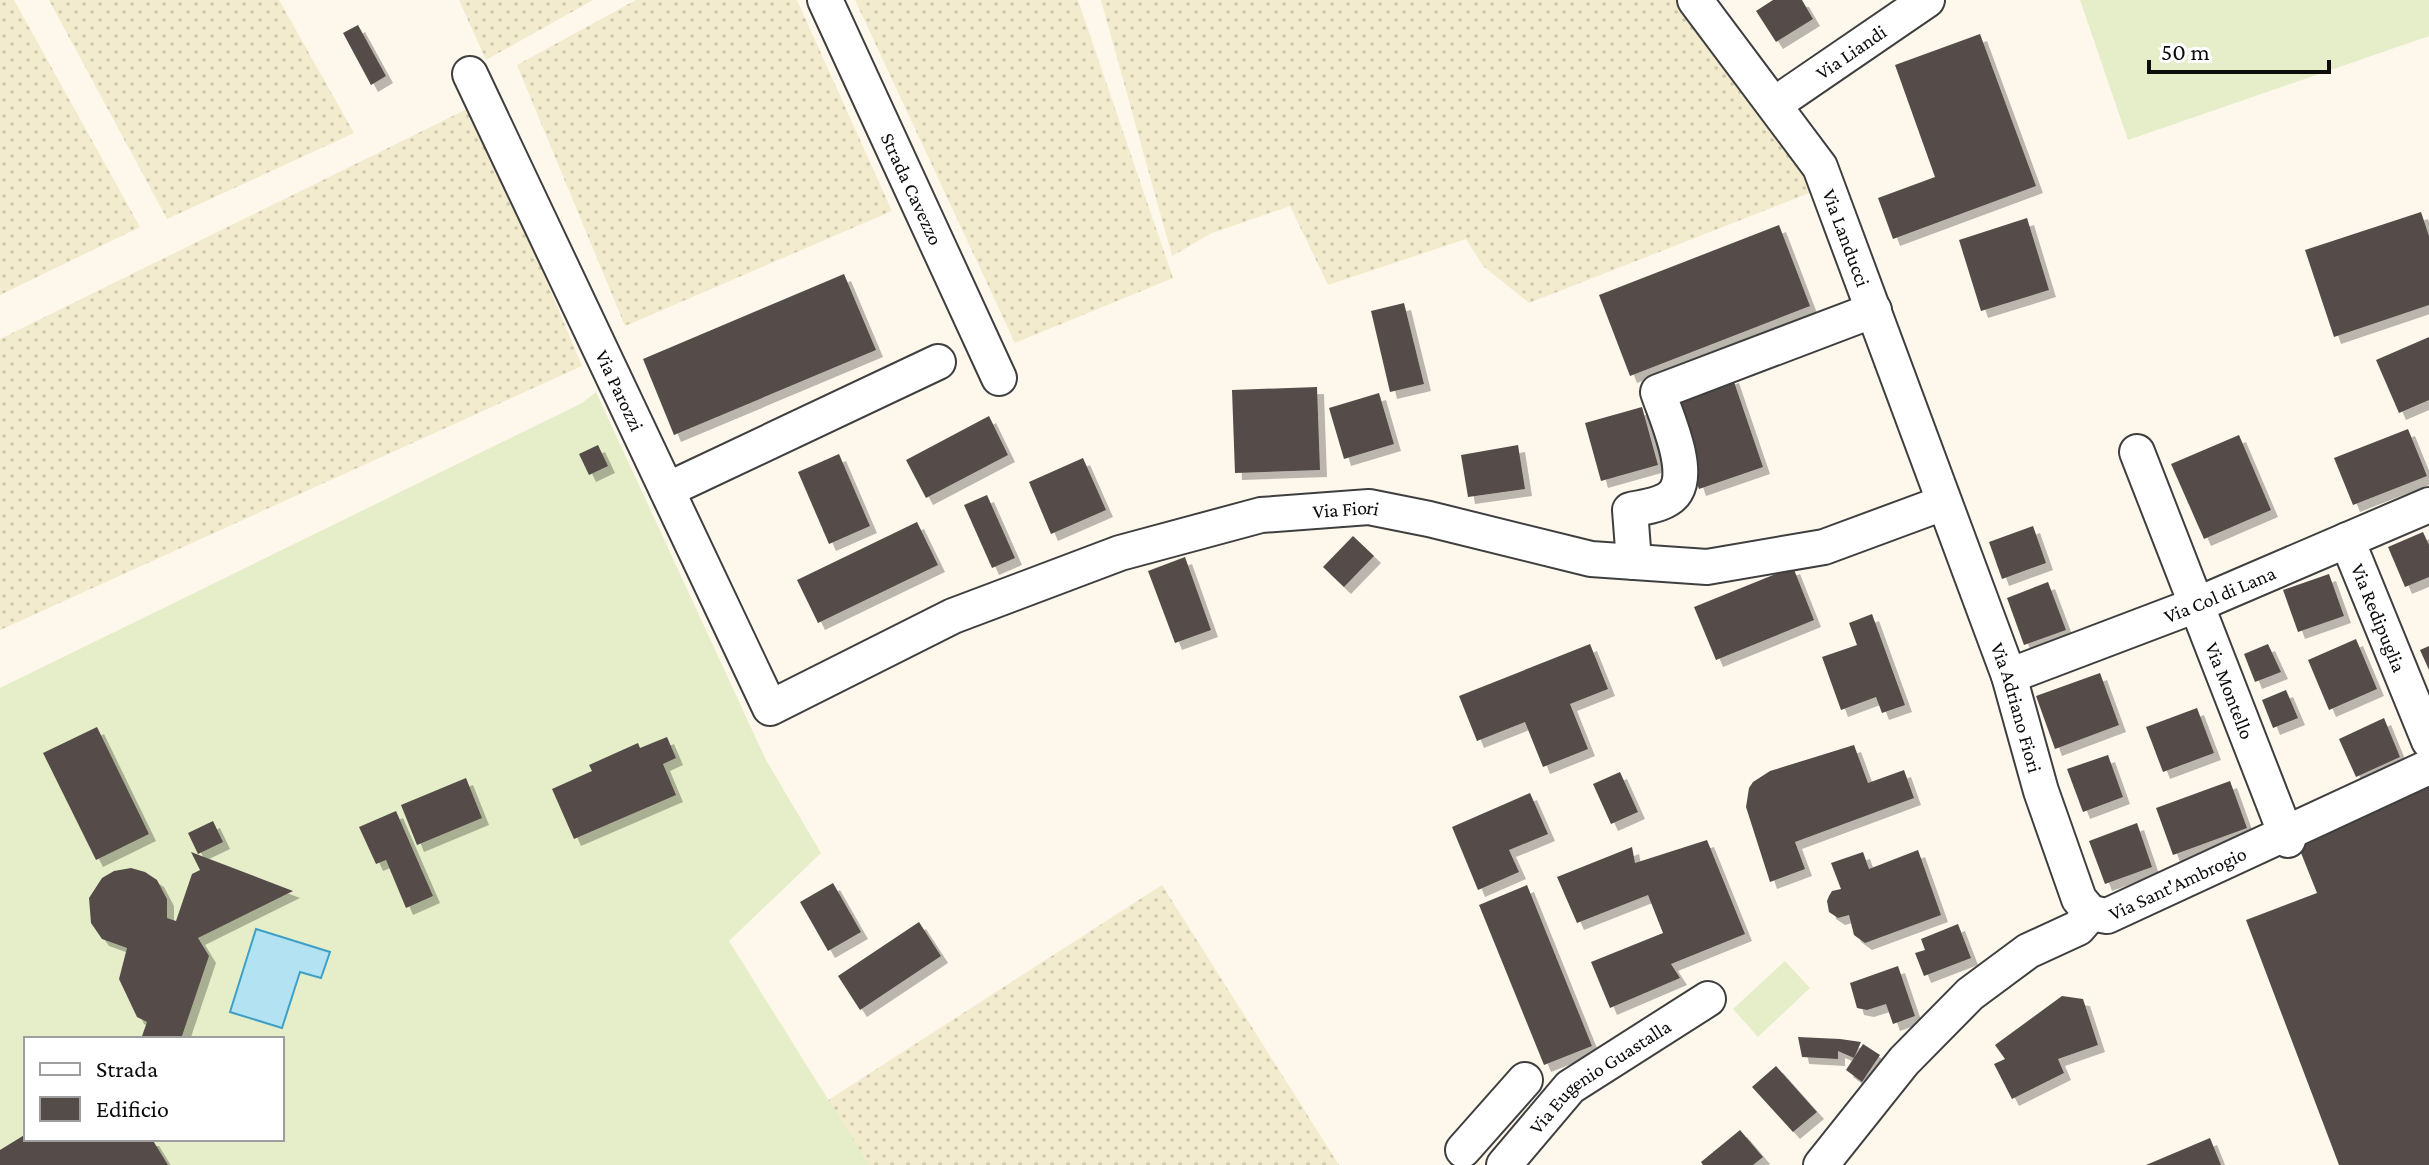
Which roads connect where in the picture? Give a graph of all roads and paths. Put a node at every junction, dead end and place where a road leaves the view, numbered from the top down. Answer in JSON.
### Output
{"nodes":[{"id":1,"x":825,"y":0,"type":"edge"},
{"id":2,"x":1695,"y":0,"type":"edge"},
{"id":3,"x":1927,"y":0,"type":"edge"},
{"id":4,"x":470,"y":74,"type":"dead end"},
{"id":5,"x":1775,"y":104,"type":"junction"},
{"id":6,"x":1874,"y":310,"type":"junction"},
{"id":7,"x":938,"y":362,"type":"dead end"},
{"id":8,"x":999,"y":378,"type":"dead end"},
{"id":9,"x":2137,"y":452,"type":"dead end"},
{"id":10,"x":667,"y":490,"type":"junction"},
{"id":11,"x":1943,"y":503,"type":"junction"},
{"id":12,"x":2429,"y":505,"type":"edge"},
{"id":13,"x":2347,"y":540,"type":"junction"},
{"id":14,"x":1634,"y":562,"type":"junction"},
{"id":15,"x":2196,"y":605,"type":"junction"},
{"id":16,"x":2009,"y":676,"type":"junction"},
{"id":17,"x":770,"y":708,"type":"joint"},
{"id":18,"x":2429,"y":741,"type":"edge"},
{"id":19,"x":2429,"y":767,"type":"edge"},
{"id":20,"x":2287,"y":836,"type":"junction"},
{"id":21,"x":2091,"y":913,"type":"junction"},
{"id":22,"x":1708,"y":999,"type":"dead end"},
{"id":23,"x":1525,"y":1080,"type":"dead end"},
{"id":24,"x":1488,"y":1122,"type":"junction"},
{"id":25,"x":1463,"y":1150,"type":"dead end"},
{"id":26,"x":1511,"y":1157,"type":"edge"},
{"id":27,"x":1821,"y":1165,"type":"edge"}],
"edges":[{"from":1,"to":8,"type":"street","name":"Strada Cavezzo"},
{"from":2,"to":5,"type":"street","name":"Via Landucci"},
{"from":3,"to":5,"type":"street","name":"Via Liandi"},
{"from":4,"to":10,"type":"street","name":"Via Parozzi"},
{"from":5,"to":6,"type":"street","name":"Via Landucci"},
{"from":6,"to":11,"type":"street","name":"Via Landucci"},
{"from":6,"to":14,"type":"street"},
{"from":7,"to":10,"type":"street"},
{"from":9,"to":15,"type":"street","name":"Via Montello"},
{"from":10,"to":17,"type":"street","name":"Via Parozzi"},
{"from":11,"to":14,"type":"street","name":"Via Fiori"},
{"from":11,"to":16,"type":"street","name":"Via Adriano Fiori"},
{"from":12,"to":13,"type":"street","name":"Via Col di Lana"},
{"from":13,"to":15,"type":"street","name":"Via Col di Lana"},
{"from":13,"to":18,"type":"street","name":"Via Redipuglia"},
{"from":14,"to":17,"type":"street","name":"Via Fiori"},
{"from":15,"to":16,"type":"street","name":"Via Col di Lana"},
{"from":15,"to":20,"type":"street","name":"Via Montello"},
{"from":16,"to":21,"type":"street","name":"Via Adriano Fiori"},
{"from":19,"to":20,"type":"street","name":"Via Sant'Ambrogio"},
{"from":20,"to":21,"type":"street","name":"Via Sant'Ambrogio"},
{"from":21,"to":27,"type":"street","name":"Via Sant'Ambrogio"},
{"from":22,"to":26,"type":"street","name":"Via Eugenio Guastalla"},
{"from":23,"to":24,"type":"street"},
{"from":24,"to":25,"type":"street"},
{"from":24,"to":26,"type":"street"}]}
